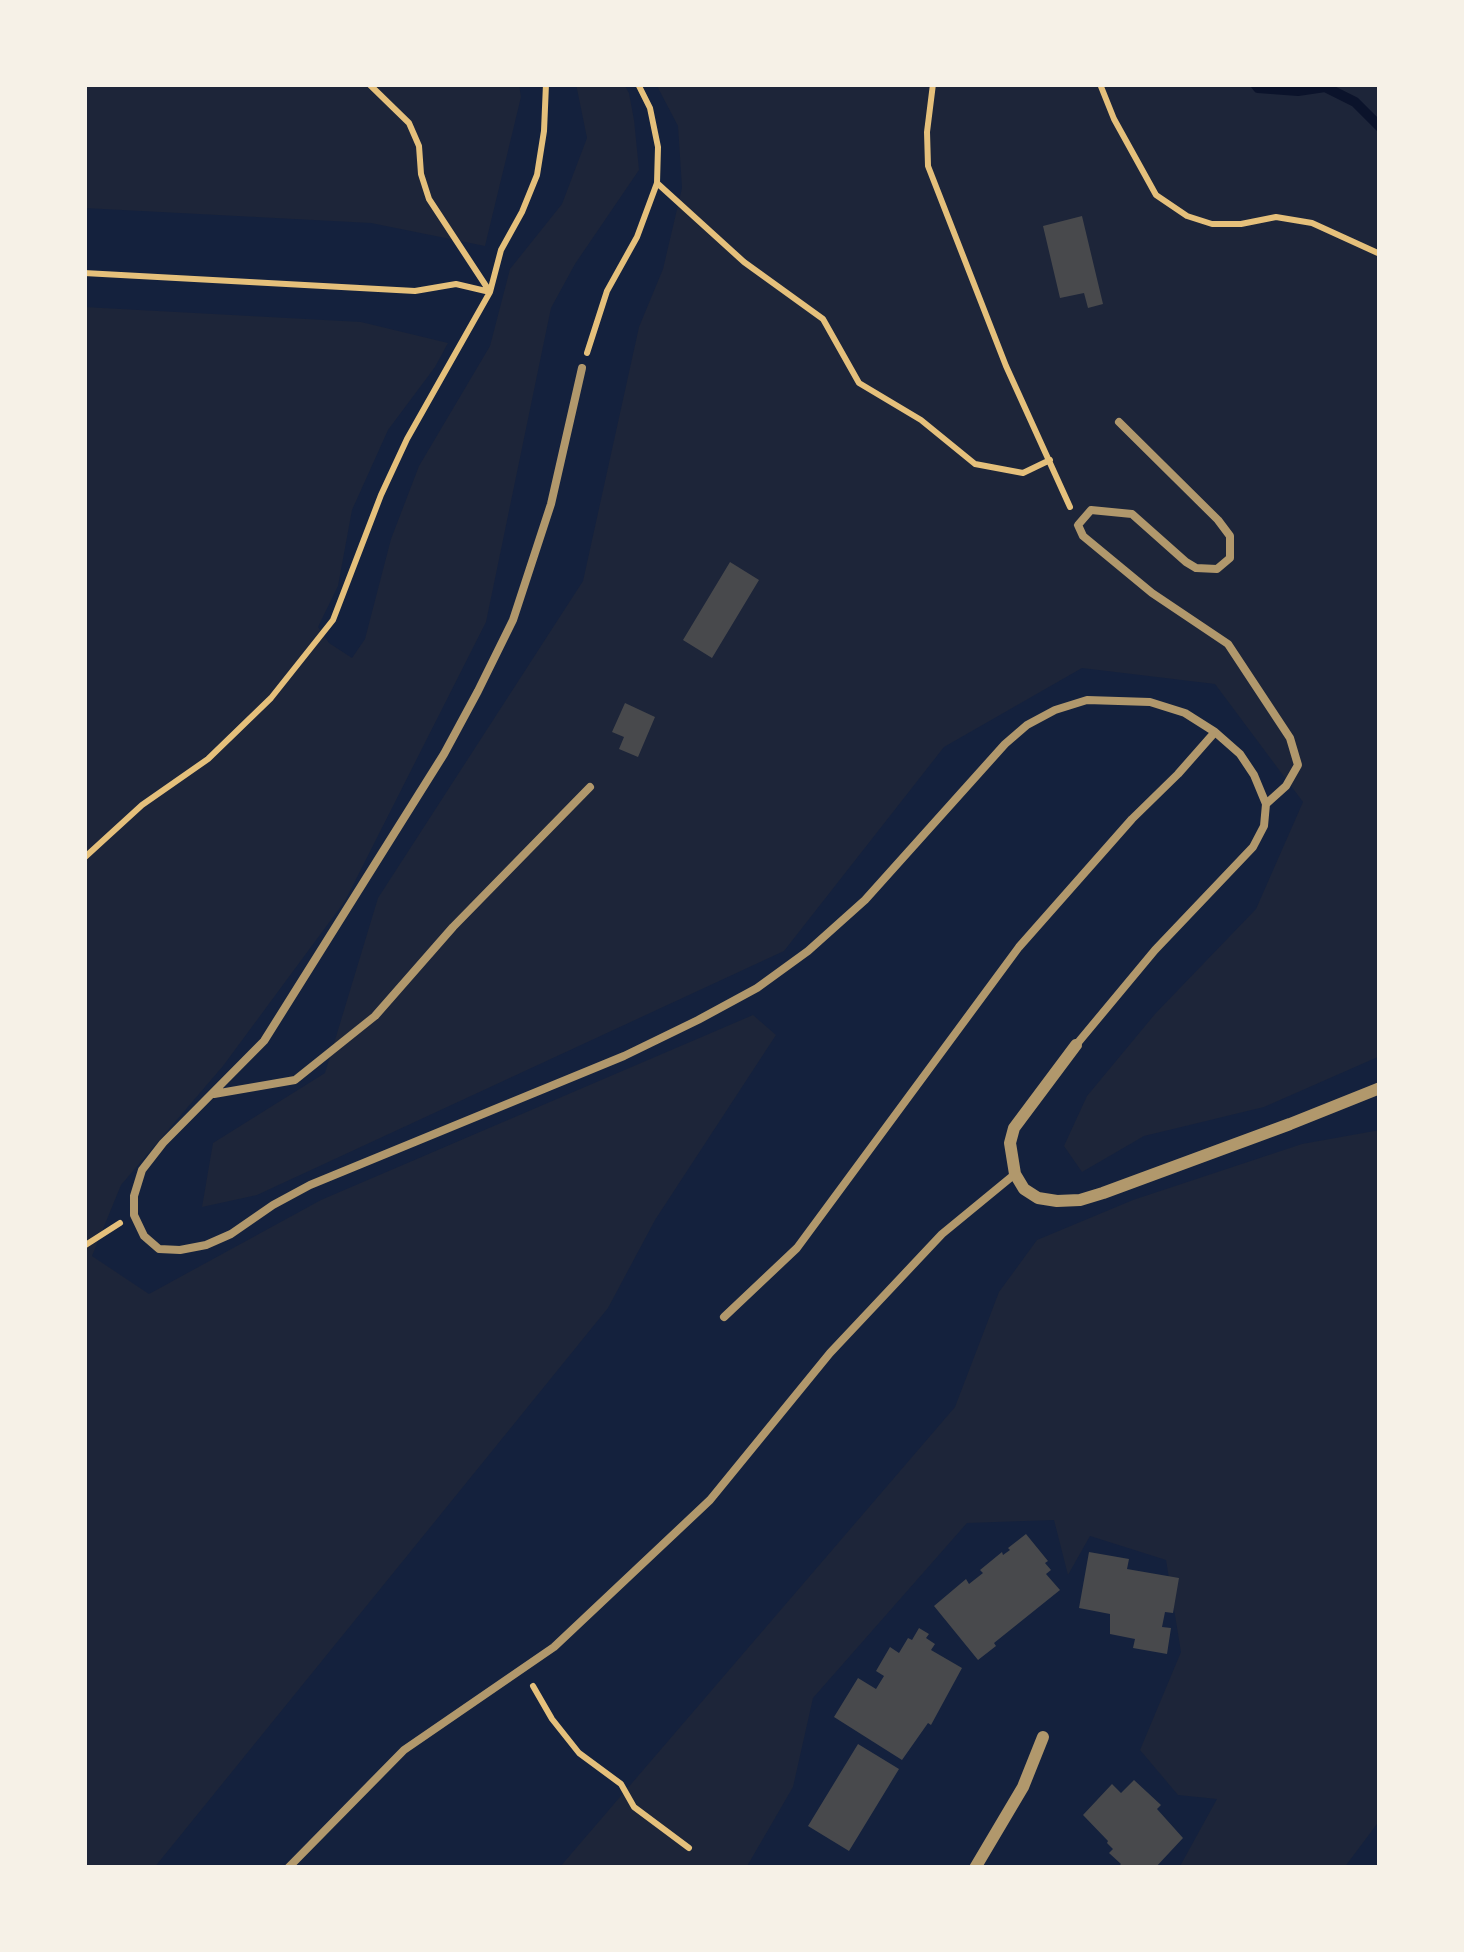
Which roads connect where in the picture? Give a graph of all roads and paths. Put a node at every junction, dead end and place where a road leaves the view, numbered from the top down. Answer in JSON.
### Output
{"nodes":[{"id":1,"x":369,"y":84,"type":"edge"},
{"id":2,"x":546,"y":84,"type":"edge"},
{"id":3,"x":638,"y":84,"type":"edge"},
{"id":4,"x":934,"y":84,"type":"edge"},
{"id":5,"x":1100,"y":84,"type":"edge"},
{"id":6,"x":657,"y":183,"type":"junction"},
{"id":7,"x":1380,"y":254,"type":"edge"},
{"id":8,"x":84,"y":273,"type":"edge"},
{"id":9,"x":490,"y":292,"type":"junction"},
{"id":10,"x":582,"y":368,"type":"joint"},
{"id":11,"x":1119,"y":422,"type":"dead end"},
{"id":12,"x":1050,"y":460,"type":"junction"},
{"id":13,"x":1078,"y":525,"type":"junction"},
{"id":14,"x":1215,"y":732,"type":"junction"},
{"id":15,"x":590,"y":787,"type":"dead end"},
{"id":16,"x":1266,"y":804,"type":"junction"},
{"id":17,"x":84,"y":858,"type":"edge"},
{"id":18,"x":1076,"y":1045,"type":"joint"},
{"id":19,"x":1380,"y":1088,"type":"edge"},
{"id":20,"x":213,"y":1094,"type":"junction"},
{"id":21,"x":1015,"y":1174,"type":"junction"},
{"id":22,"x":134,"y":1215,"type":"junction"},
{"id":23,"x":84,"y":1246,"type":"edge"},
{"id":24,"x":724,"y":1317,"type":"dead end"},
{"id":25,"x":527,"y":1665,"type":"junction"},
{"id":26,"x":1043,"y":1737,"type":"dead end"},
{"id":27,"x":689,"y":1848,"type":"dead end"},
{"id":28,"x":288,"y":1868,"type":"edge"},
{"id":29,"x":976,"y":1868,"type":"edge"}],
"edges":[{"from":1,"to":9,"type":"path"},
{"from":2,"to":9,"type":"path"},
{"from":3,"to":6,"type":"path"},
{"from":4,"to":12,"type":"path"},
{"from":5,"to":7,"type":"path"},
{"from":6,"to":10,"type":"path"},
{"from":6,"to":12,"type":"path"},
{"from":8,"to":9,"type":"path"},
{"from":9,"to":17,"type":"path"},
{"from":10,"to":20,"type":"lane"},
{"from":11,"to":13,"type":"lane"},
{"from":12,"to":13,"type":"path"},
{"from":13,"to":16,"type":"lane"},
{"from":14,"to":16,"type":"lane"},
{"from":14,"to":22,"type":"lane"},
{"from":14,"to":24,"type":"lane"},
{"from":15,"to":20,"type":"lane"},
{"from":16,"to":18,"type":"lane"},
{"from":18,"to":21,"type":"street"},
{"from":19,"to":21,"type":"street"},
{"from":20,"to":22,"type":"lane"},
{"from":21,"to":25,"type":"lane"},
{"from":22,"to":23,"type":"path"},
{"from":25,"to":27,"type":"path"},
{"from":25,"to":28,"type":"lane"},
{"from":26,"to":29,"type":"street"}]}
